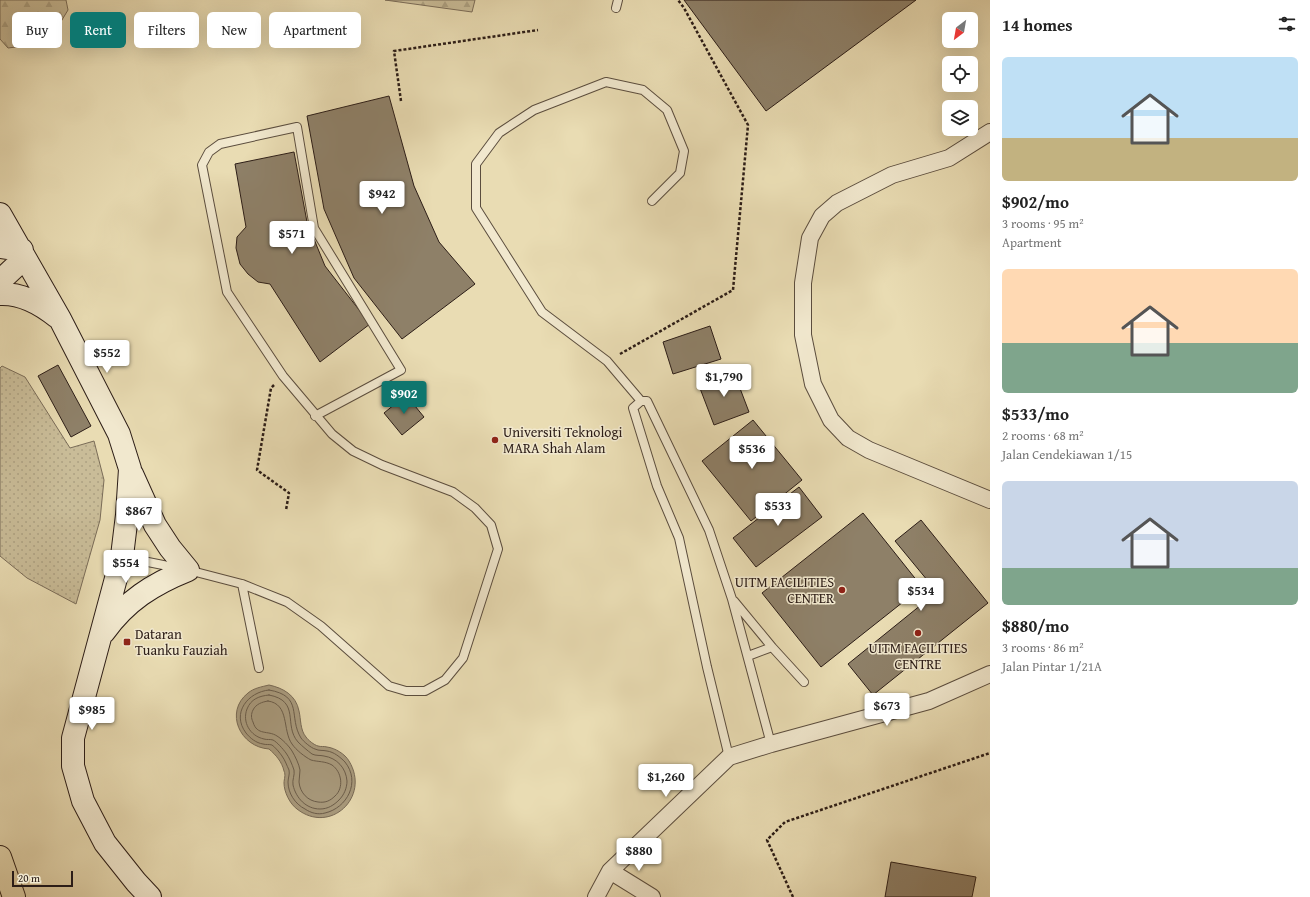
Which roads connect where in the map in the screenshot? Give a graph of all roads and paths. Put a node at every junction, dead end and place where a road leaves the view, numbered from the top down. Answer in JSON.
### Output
{"nodes":[{"id":1,"x":678,"y":0,"type":"edge"},
{"id":2,"x":538,"y":30,"type":"dead end"},
{"id":3,"x":401,"y":101,"type":"dead end"},
{"id":4,"x":990,"y":132,"type":"edge"},
{"id":5,"x":652,"y":201,"type":"dead end"},
{"id":6,"x":0,"y":214,"type":"edge"},
{"id":7,"x":0,"y":247,"type":"edge"},
{"id":8,"x":22,"y":250,"type":"junction"},
{"id":9,"x":0,"y":281,"type":"edge"},
{"id":10,"x":0,"y":294,"type":"edge"},
{"id":11,"x":60,"y":319,"type":"junction"},
{"id":12,"x":607,"y":361,"type":"junction"},
{"id":13,"x":283,"y":376,"type":"junction"},
{"id":14,"x":641,"y":401,"type":"junction"},
{"id":15,"x":315,"y":416,"type":"junction"},
{"id":16,"x":130,"y":469,"type":"junction"},
{"id":17,"x":990,"y":500,"type":"edge"},
{"id":18,"x":286,"y":510,"type":"dead end"},
{"id":19,"x":122,"y":556,"type":"junction"},
{"id":20,"x":188,"y":570,"type":"junction"},
{"id":21,"x":242,"y":584,"type":"junction"},
{"id":22,"x":732,"y":598,"type":"junction"},
{"id":23,"x":98,"y":642,"type":"junction"},
{"id":24,"x":772,"y":647,"type":"junction"},
{"id":25,"x":748,"y":656,"type":"junction"},
{"id":26,"x":259,"y":668,"type":"dead end"},
{"id":27,"x":990,"y":674,"type":"edge"},
{"id":28,"x":804,"y":682,"type":"dead end"},
{"id":29,"x":772,"y":744,"type":"junction"},
{"id":30,"x":990,"y":753,"type":"edge"},
{"id":31,"x":729,"y":757,"type":"junction"},
{"id":32,"x":0,"y":857,"type":"edge"},
{"id":33,"x":610,"y":871,"type":"junction"},
{"id":34,"x":14,"y":897,"type":"edge"},
{"id":35,"x":150,"y":897,"type":"edge"},
{"id":36,"x":596,"y":897,"type":"edge"},
{"id":37,"x":652,"y":897,"type":"edge"},
{"id":38,"x":793,"y":897,"type":"edge"}],
"edges":[{"from":1,"to":12,"type":"path"},
{"from":2,"to":3,"type":"path"},
{"from":4,"to":17,"type":"street"},
{"from":5,"to":12,"type":"lane"},
{"from":6,"to":8,"type":"street"},
{"from":7,"to":8,"type":"street"},
{"from":8,"to":9,"type":"street"},
{"from":8,"to":11,"type":"street"},
{"from":10,"to":11,"type":"street"},
{"from":11,"to":16,"type":"street"},
{"from":12,"to":14,"type":"lane"},
{"from":13,"to":15,"type":"lane"},
{"from":13,"to":15,"type":"lane"},
{"from":13,"to":18,"type":"path"},
{"from":14,"to":22,"type":"lane"},
{"from":14,"to":31,"type":"lane"},
{"from":15,"to":21,"type":"lane"},
{"from":16,"to":19,"type":"street"},
{"from":16,"to":20,"type":"street"},
{"from":19,"to":20,"type":"lane"},
{"from":19,"to":23,"type":"street"},
{"from":20,"to":21,"type":"lane"},
{"from":20,"to":23,"type":"street"},
{"from":21,"to":26,"type":"lane"},
{"from":22,"to":24,"type":"lane"},
{"from":22,"to":25,"type":"lane"},
{"from":23,"to":35,"type":"street"},
{"from":24,"to":25,"type":"lane"},
{"from":24,"to":28,"type":"lane"},
{"from":25,"to":29,"type":"lane"},
{"from":27,"to":29,"type":"street"},
{"from":29,"to":31,"type":"street"},
{"from":30,"to":38,"type":"path"},
{"from":31,"to":33,"type":"street"},
{"from":32,"to":34,"type":"main road"},
{"from":33,"to":36,"type":"street"},
{"from":33,"to":37,"type":"street"}]}
